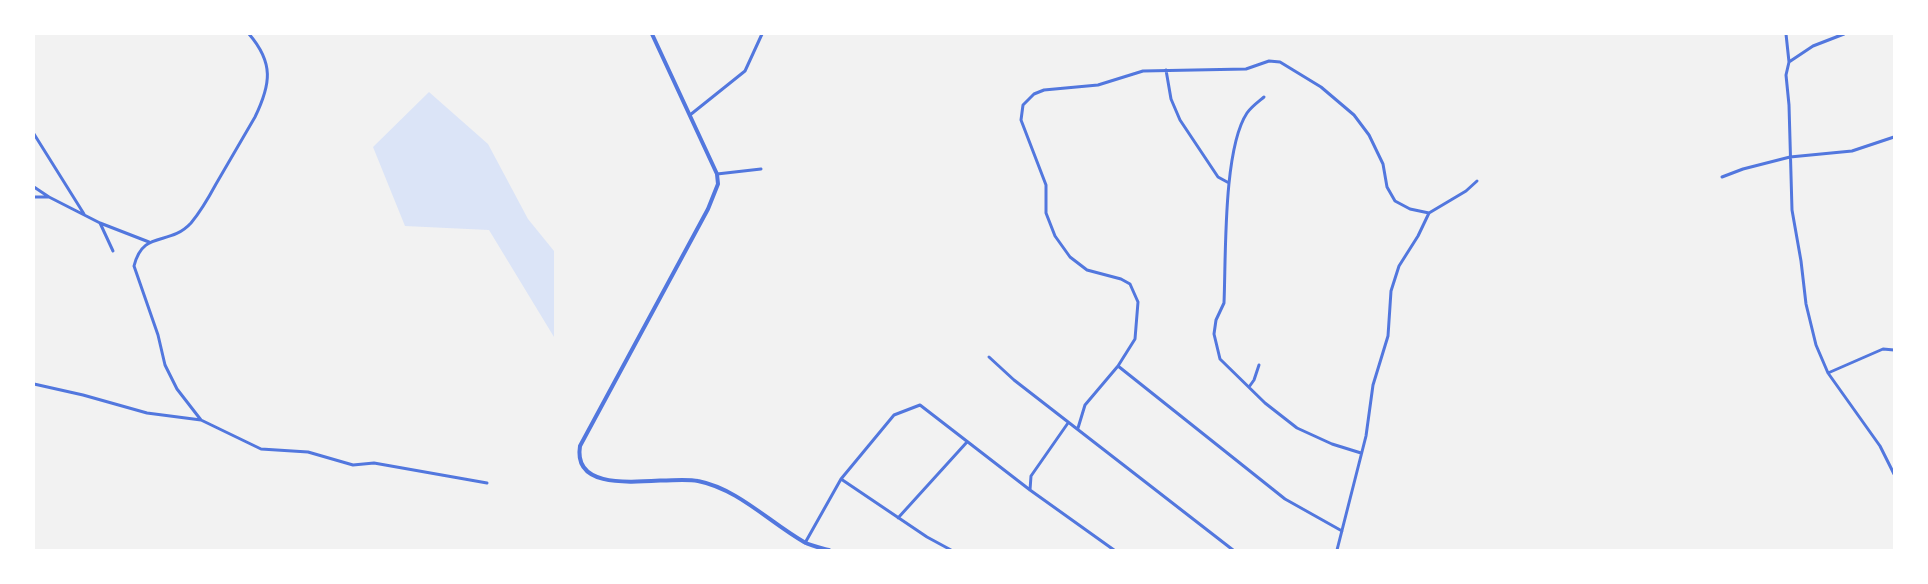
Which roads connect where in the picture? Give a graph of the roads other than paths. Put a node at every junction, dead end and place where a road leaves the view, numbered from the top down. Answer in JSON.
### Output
{"nodes":[{"id":1,"x":249,"y":34,"type":"edge"},
{"id":2,"x":652,"y":34,"type":"edge"},
{"id":3,"x":762,"y":34,"type":"edge"},
{"id":4,"x":1786,"y":34,"type":"edge"},
{"id":5,"x":1844,"y":34,"type":"edge"},
{"id":6,"x":1789,"y":62,"type":"junction"},
{"id":7,"x":1166,"y":70,"type":"junction"},
{"id":8,"x":1264,"y":97,"type":"dead end"},
{"id":9,"x":690,"y":115,"type":"junction"},
{"id":10,"x":34,"y":134,"type":"edge"},
{"id":11,"x":1894,"y":137,"type":"edge"},
{"id":12,"x":1790,"y":157,"type":"junction"},
{"id":13,"x":761,"y":169,"type":"dead end"},
{"id":14,"x":717,"y":174,"type":"junction"},
{"id":15,"x":1722,"y":178,"type":"dead end"},
{"id":16,"x":1477,"y":181,"type":"dead end"},
{"id":17,"x":1229,"y":183,"type":"junction"},
{"id":18,"x":34,"y":187,"type":"edge"},
{"id":19,"x":34,"y":197,"type":"edge"},
{"id":20,"x":49,"y":197,"type":"junction"},
{"id":21,"x":1429,"y":213,"type":"junction"},
{"id":22,"x":84,"y":215,"type":"junction"},
{"id":23,"x":100,"y":223,"type":"junction"},
{"id":24,"x":139,"y":238,"type":"junction"},
{"id":25,"x":149,"y":242,"type":"junction"},
{"id":26,"x":143,"y":246,"type":"junction"},
{"id":27,"x":113,"y":251,"type":"dead end"},
{"id":28,"x":1894,"y":350,"type":"edge"},
{"id":29,"x":988,"y":357,"type":"dead end"},
{"id":30,"x":1259,"y":365,"type":"dead end"},
{"id":31,"x":1118,"y":366,"type":"junction"},
{"id":32,"x":1828,"y":372,"type":"junction"},
{"id":33,"x":34,"y":384,"type":"edge"},
{"id":34,"x":1249,"y":387,"type":"junction"},
{"id":35,"x":201,"y":420,"type":"junction"},
{"id":36,"x":1068,"y":423,"type":"junction"},
{"id":37,"x":1078,"y":428,"type":"junction"},
{"id":38,"x":967,"y":442,"type":"junction"},
{"id":39,"x":1362,"y":453,"type":"junction"},
{"id":40,"x":1894,"y":474,"type":"edge"},
{"id":41,"x":841,"y":479,"type":"junction"},
{"id":42,"x":487,"y":483,"type":"dead end"},
{"id":43,"x":1030,"y":490,"type":"junction"},
{"id":44,"x":898,"y":518,"type":"junction"},
{"id":45,"x":1342,"y":531,"type":"junction"},
{"id":46,"x":805,"y":543,"type":"junction"},
{"id":47,"x":812,"y":545,"type":"junction"},
{"id":48,"x":810,"y":550,"type":"edge"},
{"id":49,"x":829,"y":550,"type":"edge"},
{"id":50,"x":951,"y":550,"type":"edge"},
{"id":51,"x":1114,"y":550,"type":"edge"},
{"id":52,"x":1233,"y":550,"type":"edge"},
{"id":53,"x":1337,"y":550,"type":"edge"}],
"edges":[{"from":1,"to":25,"type":"street"},
{"from":2,"to":9,"type":"street"},
{"from":3,"to":9,"type":"street"},
{"from":4,"to":6,"type":"street"},
{"from":5,"to":6,"type":"street"},
{"from":6,"to":12,"type":"street"},
{"from":7,"to":17,"type":"street"},
{"from":7,"to":21,"type":"street"},
{"from":7,"to":31,"type":"street"},
{"from":8,"to":17,"type":"street"},
{"from":9,"to":14,"type":"street"},
{"from":10,"to":22,"type":"street"},
{"from":11,"to":12,"type":"street"},
{"from":12,"to":15,"type":"street"},
{"from":12,"to":32,"type":"street"},
{"from":13,"to":14,"type":"street"},
{"from":14,"to":46,"type":"street"},
{"from":16,"to":21,"type":"street"},
{"from":17,"to":34,"type":"street"},
{"from":18,"to":20,"type":"street"},
{"from":19,"to":20,"type":"street"},
{"from":20,"to":22,"type":"street"},
{"from":21,"to":39,"type":"street"},
{"from":22,"to":23,"type":"street"},
{"from":23,"to":24,"type":"street"},
{"from":23,"to":27,"type":"street"},
{"from":24,"to":25,"type":"street"},
{"from":24,"to":26,"type":"street"},
{"from":25,"to":26,"type":"street"},
{"from":26,"to":35,"type":"street"},
{"from":28,"to":32,"type":"street"},
{"from":29,"to":36,"type":"street"},
{"from":30,"to":34,"type":"street"},
{"from":31,"to":37,"type":"street"},
{"from":31,"to":45,"type":"street"},
{"from":32,"to":40,"type":"street"},
{"from":33,"to":35,"type":"street"},
{"from":34,"to":39,"type":"street"},
{"from":35,"to":42,"type":"street"},
{"from":36,"to":37,"type":"street"},
{"from":36,"to":43,"type":"street"},
{"from":37,"to":52,"type":"street"},
{"from":38,"to":41,"type":"street"},
{"from":38,"to":43,"type":"street"},
{"from":38,"to":44,"type":"street"},
{"from":39,"to":45,"type":"street"},
{"from":41,"to":44,"type":"street"},
{"from":41,"to":46,"type":"street"},
{"from":43,"to":51,"type":"street"},
{"from":44,"to":50,"type":"street"},
{"from":45,"to":53,"type":"street"},
{"from":46,"to":47,"type":"street"},
{"from":47,"to":48,"type":"street"},
{"from":47,"to":49,"type":"street"}]}
